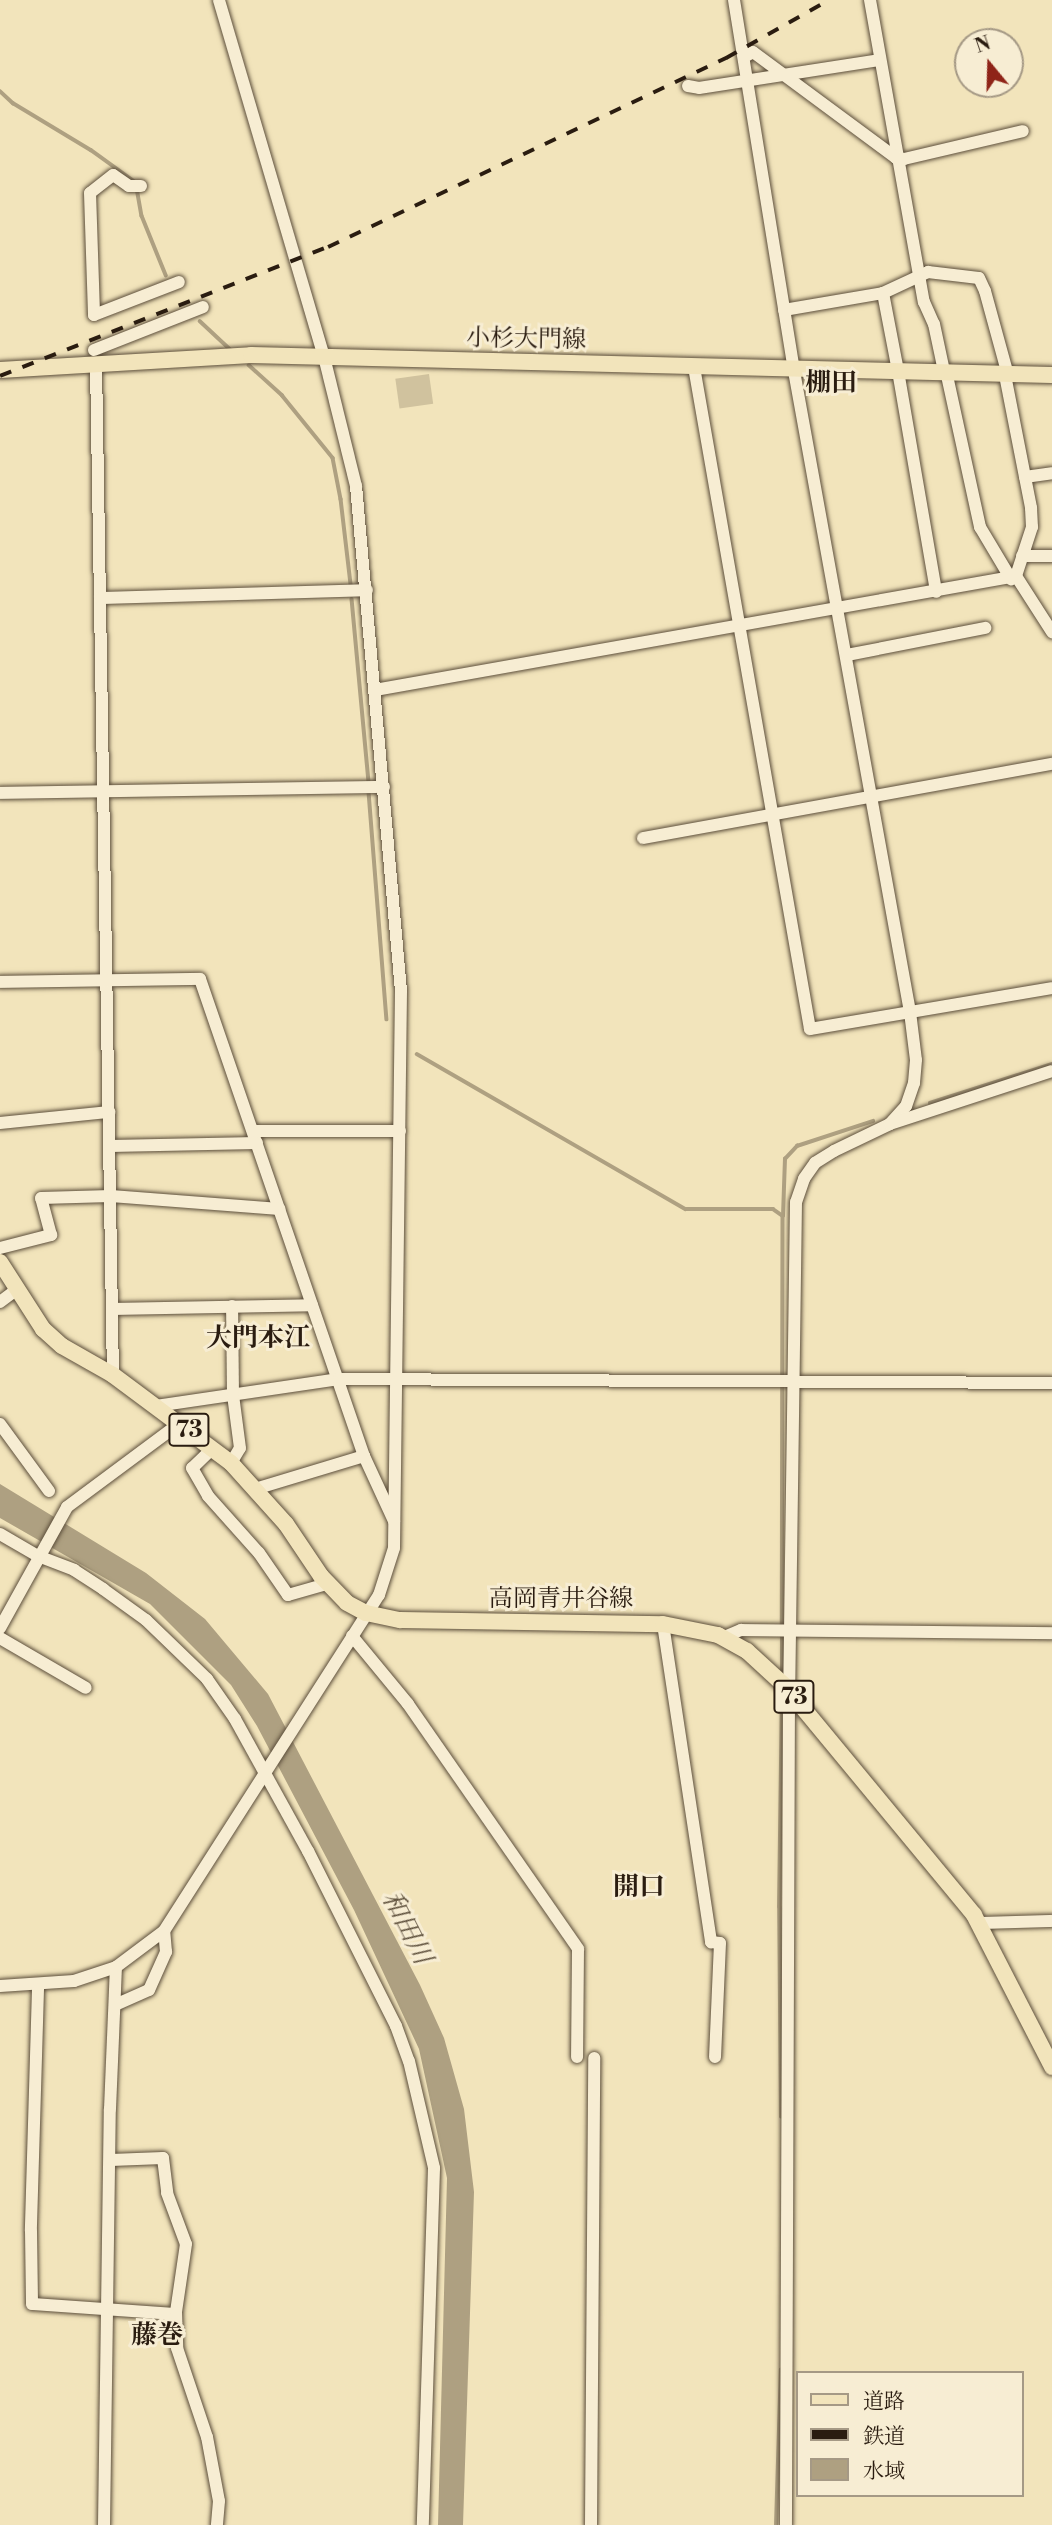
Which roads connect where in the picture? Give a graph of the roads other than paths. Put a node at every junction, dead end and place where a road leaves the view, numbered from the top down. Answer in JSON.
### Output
{"nodes":[{"id":1,"x":219,"y":0,"type":"edge"},
{"id":2,"x":734,"y":0,"type":"edge"},
{"id":3,"x":870,"y":0,"type":"edge"},
{"id":4,"x":744,"y":57,"type":"junction"},
{"id":5,"x":879,"y":60,"type":"junction"},
{"id":6,"x":781,"y":74,"type":"junction"},
{"id":7,"x":746,"y":81,"type":"junction"},
{"id":8,"x":688,"y":86,"type":"dead end"},
{"id":9,"x":1023,"y":131,"type":"dead end"},
{"id":10,"x":895,"y":158,"type":"junction"},
{"id":11,"x":141,"y":186,"type":"dead end"},
{"id":12,"x":919,"y":275,"type":"junction"},
{"id":13,"x":179,"y":282,"type":"dead end"},
{"id":14,"x":883,"y":293,"type":"junction"},
{"id":15,"x":203,"y":307,"type":"dead end"},
{"id":16,"x":784,"y":310,"type":"junction"},
{"id":17,"x":95,"y":357,"type":"junction"},
{"id":18,"x":324,"y":357,"type":"junction"},
{"id":19,"x":694,"y":367,"type":"junction"},
{"id":20,"x":0,"y":370,"type":"edge"},
{"id":21,"x":794,"y":371,"type":"junction"},
{"id":22,"x":898,"y":371,"type":"junction"},
{"id":23,"x":945,"y":371,"type":"junction"},
{"id":24,"x":1007,"y":375,"type":"junction"},
{"id":25,"x":1052,"y":376,"type":"edge"},
{"id":26,"x":1052,"y":473,"type":"edge"},
{"id":27,"x":1025,"y":477,"type":"junction"},
{"id":28,"x":1022,"y":556,"type":"junction"},
{"id":29,"x":1052,"y":556,"type":"edge"},
{"id":30,"x":1014,"y":578,"type":"junction"},
{"id":31,"x":367,"y":590,"type":"junction"},
{"id":32,"x":936,"y":592,"type":"junction"},
{"id":33,"x":100,"y":598,"type":"junction"},
{"id":34,"x":838,"y":609,"type":"junction"},
{"id":35,"x":741,"y":625,"type":"junction"},
{"id":36,"x":985,"y":628,"type":"dead end"},
{"id":37,"x":1052,"y":632,"type":"edge"},
{"id":38,"x":847,"y":655,"type":"junction"},
{"id":39,"x":375,"y":690,"type":"junction"},
{"id":40,"x":1052,"y":764,"type":"edge"},
{"id":41,"x":384,"y":787,"type":"junction"},
{"id":42,"x":102,"y":791,"type":"junction"},
{"id":43,"x":0,"y":793,"type":"edge"},
{"id":44,"x":872,"y":796,"type":"junction"},
{"id":45,"x":773,"y":812,"type":"junction"},
{"id":46,"x":643,"y":838,"type":"dead end"},
{"id":47,"x":107,"y":981,"type":"junction"},
{"id":48,"x":0,"y":982,"type":"edge"},
{"id":49,"x":1052,"y":988,"type":"edge"},
{"id":50,"x":911,"y":1012,"type":"junction"},
{"id":51,"x":1052,"y":1071,"type":"edge"},
{"id":52,"x":109,"y":1112,"type":"junction"},
{"id":53,"x":0,"y":1124,"type":"edge"},
{"id":54,"x":890,"y":1124,"type":"junction"},
{"id":55,"x":400,"y":1131,"type":"junction"},
{"id":56,"x":256,"y":1137,"type":"junction"},
{"id":57,"x":110,"y":1146,"type":"junction"},
{"id":58,"x":111,"y":1196,"type":"junction"},
{"id":59,"x":279,"y":1209,"type":"junction"},
{"id":60,"x":0,"y":1248,"type":"edge"},
{"id":61,"x":0,"y":1262,"type":"edge"},
{"id":62,"x":16,"y":1290,"type":"junction"},
{"id":63,"x":0,"y":1302,"type":"edge"},
{"id":64,"x":312,"y":1305,"type":"junction"},
{"id":65,"x":232,"y":1306,"type":"junction"},
{"id":66,"x":112,"y":1309,"type":"junction"},
{"id":67,"x":113,"y":1375,"type":"junction"},
{"id":68,"x":397,"y":1378,"type":"junction"},
{"id":69,"x":339,"y":1379,"type":"junction"},
{"id":70,"x":794,"y":1382,"type":"junction"},
{"id":71,"x":1052,"y":1383,"type":"edge"},
{"id":72,"x":233,"y":1395,"type":"junction"},
{"id":73,"x":156,"y":1406,"type":"junction"},
{"id":74,"x":180,"y":1423,"type":"junction"},
{"id":75,"x":0,"y":1424,"type":"edge"},
{"id":76,"x":213,"y":1448,"type":"junction"},
{"id":77,"x":364,"y":1456,"type":"junction"},
{"id":78,"x":231,"y":1463,"type":"junction"},
{"id":79,"x":255,"y":1489,"type":"junction"},
{"id":80,"x":49,"y":1491,"type":"dead end"},
{"id":81,"x":396,"y":1524,"type":"junction"},
{"id":82,"x":0,"y":1535,"type":"edge"},
{"id":83,"x":38,"y":1556,"type":"junction"},
{"id":84,"x":327,"y":1584,"type":"junction"},
{"id":85,"x":366,"y":1612,"type":"junction"},
{"id":86,"x":663,"y":1623,"type":"junction"},
{"id":87,"x":0,"y":1628,"type":"edge"},
{"id":88,"x":791,"y":1631,"type":"junction"},
{"id":89,"x":1052,"y":1633,"type":"edge"},
{"id":90,"x":352,"y":1636,"type":"junction"},
{"id":91,"x":722,"y":1637,"type":"junction"},
{"id":92,"x":0,"y":1638,"type":"edge"},
{"id":93,"x":86,"y":1688,"type":"dead end"},
{"id":94,"x":789,"y":1692,"type":"junction"},
{"id":95,"x":265,"y":1773,"type":"junction"},
{"id":96,"x":1052,"y":1921,"type":"edge"},
{"id":97,"x":979,"y":1923,"type":"junction"},
{"id":98,"x":164,"y":1931,"type":"junction"},
{"id":99,"x":116,"y":1967,"type":"junction"},
{"id":100,"x":0,"y":1986,"type":"edge"},
{"id":101,"x":38,"y":1989,"type":"dead end"},
{"id":102,"x":115,"y":2005,"type":"junction"},
{"id":103,"x":577,"y":2057,"type":"dead end"},
{"id":104,"x":594,"y":2057,"type":"dead end"},
{"id":105,"x":715,"y":2057,"type":"dead end"},
{"id":106,"x":1052,"y":2067,"type":"edge"},
{"id":107,"x":111,"y":2160,"type":"junction"},
{"id":108,"x":107,"y":2309,"type":"junction"},
{"id":109,"x":176,"y":2314,"type":"junction"},
{"id":110,"x":104,"y":2525,"type":"edge"},
{"id":111,"x":216,"y":2525,"type":"edge"},
{"id":112,"x":423,"y":2525,"type":"edge"},
{"id":113,"x":591,"y":2525,"type":"edge"},
{"id":114,"x":786,"y":2525,"type":"edge"}],
"edges":[{"from":1,"to":18,"type":"street"},
{"from":2,"to":4,"type":"street"},
{"from":3,"to":5,"type":"street"},
{"from":4,"to":6,"type":"street"},
{"from":4,"to":7,"type":"street"},
{"from":5,"to":6,"type":"street"},
{"from":5,"to":10,"type":"street"},
{"from":6,"to":7,"type":"street"},
{"from":6,"to":10,"type":"street"},
{"from":7,"to":8,"type":"street"},
{"from":7,"to":16,"type":"street"},
{"from":9,"to":10,"type":"street"},
{"from":10,"to":12,"type":"street"},
{"from":11,"to":13,"type":"street"},
{"from":12,"to":14,"type":"street"},
{"from":12,"to":23,"type":"street"},
{"from":12,"to":24,"type":"street"},
{"from":14,"to":16,"type":"street"},
{"from":14,"to":22,"type":"street"},
{"from":15,"to":17,"type":"street"},
{"from":16,"to":21,"type":"street"},
{"from":17,"to":18,"type":"main road","name":"小杉大門線"},
{"from":17,"to":20,"type":"main road","name":"小杉大門線"},
{"from":17,"to":33,"type":"street"},
{"from":18,"to":19,"type":"main road","name":"小杉大門線"},
{"from":18,"to":31,"type":"street"},
{"from":19,"to":21,"type":"main road","name":"小杉大門線"},
{"from":19,"to":35,"type":"street"},
{"from":21,"to":22,"type":"main road","name":"小杉大門線"},
{"from":21,"to":34,"type":"street"},
{"from":22,"to":23,"type":"main road","name":"小杉大門線"},
{"from":22,"to":32,"type":"street"},
{"from":23,"to":24,"type":"main road","name":"小杉大門線"},
{"from":23,"to":30,"type":"street"},
{"from":24,"to":25,"type":"main road","name":"小杉大門線"},
{"from":24,"to":27,"type":"street"},
{"from":26,"to":27,"type":"street"},
{"from":27,"to":28,"type":"street"},
{"from":28,"to":29,"type":"street"},
{"from":28,"to":30,"type":"street"},
{"from":30,"to":32,"type":"street"},
{"from":30,"to":37,"type":"street"},
{"from":31,"to":33,"type":"street"},
{"from":31,"to":39,"type":"street"},
{"from":32,"to":34,"type":"street"},
{"from":33,"to":42,"type":"street"},
{"from":34,"to":35,"type":"street"},
{"from":34,"to":38,"type":"street"},
{"from":35,"to":39,"type":"street"},
{"from":35,"to":45,"type":"street"},
{"from":36,"to":38,"type":"street"},
{"from":38,"to":44,"type":"street"},
{"from":39,"to":41,"type":"street"},
{"from":40,"to":44,"type":"street"},
{"from":41,"to":42,"type":"street"},
{"from":41,"to":55,"type":"street"},
{"from":42,"to":43,"type":"street"},
{"from":42,"to":47,"type":"street"},
{"from":44,"to":45,"type":"street"},
{"from":44,"to":50,"type":"street"},
{"from":45,"to":46,"type":"street"},
{"from":45,"to":50,"type":"street"},
{"from":47,"to":48,"type":"street"},
{"from":47,"to":52,"type":"street"},
{"from":47,"to":56,"type":"street"},
{"from":49,"to":50,"type":"street"},
{"from":50,"to":54,"type":"street"},
{"from":51,"to":54,"type":"street"},
{"from":52,"to":53,"type":"street"},
{"from":52,"to":57,"type":"street"},
{"from":54,"to":70,"type":"street"},
{"from":55,"to":56,"type":"street"},
{"from":55,"to":68,"type":"street"},
{"from":56,"to":57,"type":"street"},
{"from":56,"to":59,"type":"street"},
{"from":57,"to":58,"type":"street"},
{"from":58,"to":59,"type":"street"},
{"from":58,"to":60,"type":"street"},
{"from":58,"to":66,"type":"street"},
{"from":59,"to":64,"type":"street"},
{"from":61,"to":62,"type":"main road","name":"高岡青井谷線","number":"73"},
{"from":62,"to":63,"type":"street"},
{"from":62,"to":67,"type":"main road","name":"高岡青井谷線","number":"73"},
{"from":64,"to":65,"type":"street"},
{"from":64,"to":69,"type":"street"},
{"from":65,"to":66,"type":"street"},
{"from":65,"to":72,"type":"street"},
{"from":66,"to":67,"type":"street"},
{"from":67,"to":73,"type":"main road","name":"高岡青井谷線","number":"73"},
{"from":68,"to":69,"type":"street"},
{"from":68,"to":70,"type":"street"},
{"from":68,"to":81,"type":"street"},
{"from":69,"to":72,"type":"street"},
{"from":69,"to":77,"type":"street"},
{"from":70,"to":71,"type":"street"},
{"from":70,"to":88,"type":"street"},
{"from":72,"to":73,"type":"street"},
{"from":72,"to":78,"type":"street"},
{"from":73,"to":74,"type":"main road","name":"高岡青井谷線","number":"73"},
{"from":74,"to":76,"type":"main road","name":"高岡青井谷線","number":"73"},
{"from":74,"to":83,"type":"street"},
{"from":75,"to":80,"type":"street"},
{"from":76,"to":78,"type":"main road","name":"高岡青井谷線","number":"73"},
{"from":76,"to":84,"type":"street"},
{"from":77,"to":79,"type":"street"},
{"from":77,"to":81,"type":"street"},
{"from":78,"to":79,"type":"main road","name":"高岡青井谷線","number":"73"},
{"from":79,"to":84,"type":"main road","name":"高岡青井谷線","number":"73"},
{"from":81,"to":85,"type":"street"},
{"from":82,"to":83,"type":"street"},
{"from":83,"to":87,"type":"street"},
{"from":83,"to":95,"type":"street"},
{"from":84,"to":85,"type":"main road","name":"高岡青井谷線","number":"73"},
{"from":85,"to":86,"type":"main road","name":"高岡青井谷線","number":"73"},
{"from":85,"to":90,"type":"street"},
{"from":86,"to":91,"type":"main road","name":"高岡青井谷線","number":"73"},
{"from":86,"to":105,"type":"street"},
{"from":88,"to":89,"type":"street"},
{"from":88,"to":91,"type":"street"},
{"from":88,"to":94,"type":"street"},
{"from":90,"to":95,"type":"street"},
{"from":90,"to":103,"type":"street"},
{"from":91,"to":94,"type":"main road","name":"高岡青井谷線","number":"73"},
{"from":92,"to":93,"type":"street"},
{"from":94,"to":97,"type":"main road","name":"高岡青井谷線","number":"73"},
{"from":94,"to":114,"type":"street"},
{"from":95,"to":98,"type":"street"},
{"from":95,"to":112,"type":"street"},
{"from":96,"to":97,"type":"street"},
{"from":97,"to":106,"type":"main road","name":"高岡青井谷線","number":"73"},
{"from":98,"to":99,"type":"street"},
{"from":98,"to":102,"type":"street"},
{"from":99,"to":100,"type":"street"},
{"from":99,"to":102,"type":"street"},
{"from":101,"to":108,"type":"street"},
{"from":102,"to":107,"type":"street"},
{"from":104,"to":113,"type":"street"},
{"from":107,"to":108,"type":"street"},
{"from":107,"to":109,"type":"street"},
{"from":108,"to":109,"type":"street"},
{"from":108,"to":110,"type":"street"},
{"from":109,"to":111,"type":"street"}]}
